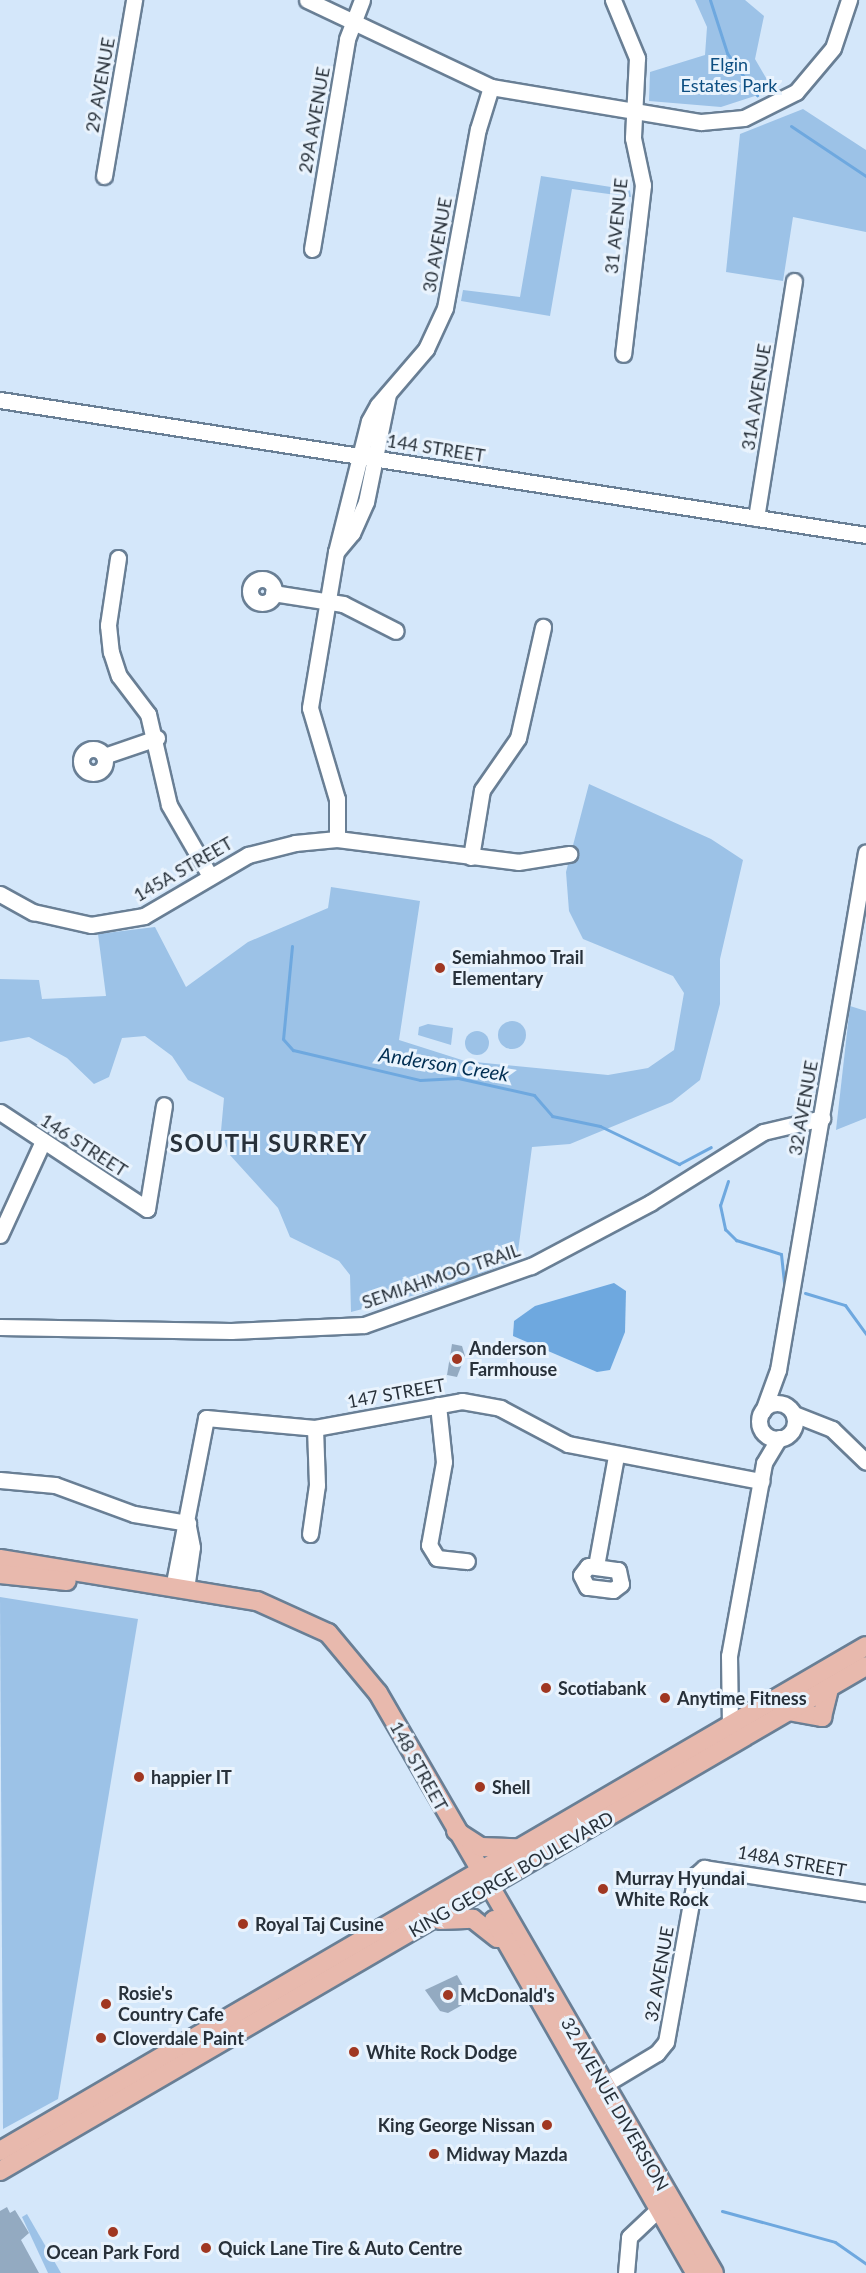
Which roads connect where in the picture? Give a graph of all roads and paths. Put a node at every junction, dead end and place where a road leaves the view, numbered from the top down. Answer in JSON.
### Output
{"nodes":[{"id":1,"x":134,"y":0,"type":"edge"},
{"id":2,"x":308,"y":0,"type":"edge"},
{"id":3,"x":362,"y":0,"type":"edge"},
{"id":4,"x":613,"y":0,"type":"edge"},
{"id":5,"x":849,"y":0,"type":"edge"},
{"id":6,"x":354,"y":22,"type":"junction"},
{"id":7,"x":492,"y":87,"type":"junction"},
{"id":8,"x":634,"y":113,"type":"junction"},
{"id":9,"x":104,"y":176,"type":"dead end"},
{"id":10,"x":312,"y":249,"type":"dead end"},
{"id":11,"x":794,"y":281,"type":"dead end"},
{"id":12,"x":623,"y":354,"type":"dead end"},
{"id":13,"x":1,"y":405,"type":"edge"},
{"id":14,"x":367,"y":457,"type":"junction"},
{"id":15,"x":756,"y":518,"type":"junction"},
{"id":16,"x":866,"y":535,"type":"edge"},
{"id":17,"x":118,"y":558,"type":"dead end"},
{"id":18,"x":273,"y":593,"type":"dead end"},
{"id":19,"x":325,"y":601,"type":"junction"},
{"id":20,"x":543,"y":627,"type":"dead end"},
{"id":21,"x":396,"y":631,"type":"dead end"},
{"id":22,"x":157,"y":738,"type":"junction"},
{"id":23,"x":104,"y":756,"type":"dead end"},
{"id":24,"x":337,"y":839,"type":"junction"},
{"id":25,"x":866,"y":852,"type":"edge"},
{"id":26,"x":569,"y":854,"type":"dead end"},
{"id":27,"x":471,"y":856,"type":"junction"},
{"id":28,"x":210,"y":876,"type":"junction"},
{"id":29,"x":0,"y":894,"type":"edge"},
{"id":30,"x":164,"y":1105,"type":"dead end"},
{"id":31,"x":0,"y":1112,"type":"edge"},
{"id":32,"x":822,"y":1118,"type":"junction"},
{"id":33,"x":43,"y":1141,"type":"junction"},
{"id":34,"x":0,"y":1234,"type":"edge"},
{"id":35,"x":0,"y":1327,"type":"edge"},
{"id":36,"x":778,"y":1370,"type":"junction"},
{"id":37,"x":438,"y":1405,"type":"junction"},
{"id":38,"x":791,"y":1410,"type":"junction"},
{"id":39,"x":763,"y":1411,"type":"junction"},
{"id":40,"x":315,"y":1428,"type":"junction"},
{"id":41,"x":763,"y":1431,"type":"junction"},
{"id":42,"x":784,"y":1436,"type":"junction"},
{"id":43,"x":842,"y":1438,"type":"junction"},
{"id":44,"x":616,"y":1456,"type":"junction"},
{"id":45,"x":764,"y":1462,"type":"junction"},
{"id":46,"x":866,"y":1462,"type":"edge"},
{"id":47,"x":0,"y":1480,"type":"edge"},
{"id":48,"x":761,"y":1481,"type":"junction"},
{"id":49,"x":188,"y":1524,"type":"junction"},
{"id":50,"x":310,"y":1534,"type":"dead end"},
{"id":51,"x":0,"y":1559,"type":"edge"},
{"id":52,"x":467,"y":1561,"type":"dead end"},
{"id":53,"x":596,"y":1566,"type":"dead end"},
{"id":54,"x":0,"y":1574,"type":"edge"},
{"id":55,"x":179,"y":1589,"type":"junction"},
{"id":56,"x":866,"y":1646,"type":"edge"},
{"id":57,"x":356,"y":1662,"type":"junction"},
{"id":58,"x":866,"y":1666,"type":"edge"},
{"id":59,"x":730,"y":1726,"type":"junction"},
{"id":60,"x":668,"y":1781,"type":"junction"},
{"id":61,"x":454,"y":1831,"type":"junction"},
{"id":62,"x":521,"y":1848,"type":"junction"},
{"id":63,"x":712,"y":1867,"type":"joint"},
{"id":64,"x":479,"y":1883,"type":"junction"},
{"id":65,"x":866,"y":1893,"type":"edge"},
{"id":66,"x":431,"y":1921,"type":"junction"},
{"id":67,"x":504,"y":1942,"type":"junction"},
{"id":68,"x":151,"y":2073,"type":"junction"},
{"id":69,"x":597,"y":2089,"type":"junction"},
{"id":70,"x":1,"y":2150,"type":"edge"},
{"id":71,"x":0,"y":2171,"type":"edge"},
{"id":72,"x":667,"y":2208,"type":"junction"},
{"id":73,"x":627,"y":2273,"type":"edge"},
{"id":74,"x":695,"y":2273,"type":"edge"},
{"id":75,"x":714,"y":2273,"type":"edge"}],
"edges":[{"from":1,"to":9,"type":"street","name":"29 AVENUE"},
{"from":2,"to":6,"type":"street"},
{"from":3,"to":6,"type":"street","name":"29A AVENUE"},
{"from":4,"to":8,"type":"street","name":"31 AVENUE"},
{"from":5,"to":8,"type":"street"},
{"from":6,"to":7,"type":"street"},
{"from":6,"to":10,"type":"street","name":"29A AVENUE"},
{"from":7,"to":8,"type":"street"},
{"from":7,"to":14,"type":"street","name":"30 AVENUE"},
{"from":8,"to":12,"type":"street","name":"31 AVENUE"},
{"from":11,"to":15,"type":"street","name":"31A AVENUE"},
{"from":13,"to":14,"type":"street","name":"144 STREET"},
{"from":14,"to":15,"type":"street","name":"144 STREET"},
{"from":14,"to":19,"type":"street","name":"30 AVENUE"},
{"from":15,"to":16,"type":"street","name":"144 STREET"},
{"from":17,"to":22,"type":"street"},
{"from":18,"to":19,"type":"street"},
{"from":19,"to":21,"type":"street"},
{"from":19,"to":24,"type":"street","name":"30 AVENUE"},
{"from":20,"to":27,"type":"street"},
{"from":22,"to":23,"type":"street"},
{"from":22,"to":28,"type":"street"},
{"from":24,"to":27,"type":"street","name":"145A STREET"},
{"from":24,"to":28,"type":"street","name":"145A STREET"},
{"from":25,"to":32,"type":"street","name":"32 AVENUE"},
{"from":26,"to":27,"type":"street","name":"145A STREET"},
{"from":28,"to":29,"type":"street","name":"145A STREET"},
{"from":30,"to":33,"type":"street","name":"146 STREET"},
{"from":31,"to":33,"type":"street","name":"146 STREET"},
{"from":32,"to":35,"type":"street","name":"SEMIAHMOO TRAIL"},
{"from":32,"to":36,"type":"street","name":"32 AVENUE"},
{"from":33,"to":34,"type":"street"},
{"from":36,"to":38,"type":"street","name":"32 AVENUE"},
{"from":36,"to":39,"type":"street","name":"32 AVENUE"},
{"from":37,"to":40,"type":"street","name":"147 STREET"},
{"from":37,"to":44,"type":"street","name":"147 STREET"},
{"from":37,"to":52,"type":"street"},
{"from":38,"to":39,"type":"street"},
{"from":38,"to":42,"type":"street"},
{"from":38,"to":43,"type":"street"},
{"from":39,"to":41,"type":"street"},
{"from":40,"to":49,"type":"street","name":"147 STREET"},
{"from":40,"to":50,"type":"street"},
{"from":41,"to":42,"type":"street"},
{"from":41,"to":45,"type":"street"},
{"from":42,"to":43,"type":"street"},
{"from":42,"to":45,"type":"street"},
{"from":43,"to":46,"type":"street"},
{"from":44,"to":48,"type":"street","name":"147 STREET"},
{"from":44,"to":53,"type":"street"},
{"from":45,"to":48,"type":"street"},
{"from":47,"to":49,"type":"street"},
{"from":48,"to":59,"type":"street"},
{"from":49,"to":55,"type":"street"},
{"from":51,"to":55,"type":"main road","name":"148 STREET"},
{"from":54,"to":55,"type":"main road","name":"148 STREET"},
{"from":55,"to":57,"type":"main road","name":"148 STREET"},
{"from":56,"to":59,"type":"main road","name":"KING GEORGE BOULEVARD"},
{"from":57,"to":61,"type":"main road","name":"148 STREET"},
{"from":57,"to":64,"type":"main road","name":"148 STREET"},
{"from":58,"to":60,"type":"main road","name":"KING GEORGE BOULEVARD"},
{"from":59,"to":60,"type":"main road"},
{"from":59,"to":62,"type":"main road","name":"KING GEORGE BOULEVARD"},
{"from":60,"to":64,"type":"main road","name":"KING GEORGE BOULEVARD"},
{"from":61,"to":62,"type":"main road"},
{"from":61,"to":64,"type":"main road","name":"148 STREET"},
{"from":62,"to":64,"type":"main road","name":"KING GEORGE BOULEVARD"},
{"from":63,"to":65,"type":"street","name":"148A STREET"},
{"from":63,"to":69,"type":"street","name":"32 AVENUE"},
{"from":64,"to":66,"type":"main road","name":"KING GEORGE BOULEVARD"},
{"from":64,"to":67,"type":"main road","name":"32 AVENUE DIVERSION"},
{"from":64,"to":68,"type":"main road","name":"KING GEORGE BOULEVARD"},
{"from":64,"to":69,"type":"main road","name":"32 AVENUE DIVERSION"},
{"from":66,"to":67,"type":"main road"},
{"from":66,"to":68,"type":"main road","name":"KING GEORGE BOULEVARD"},
{"from":67,"to":69,"type":"main road","name":"32 AVENUE DIVERSION"},
{"from":68,"to":70,"type":"main road","name":"KING GEORGE BOULEVARD"},
{"from":68,"to":71,"type":"main road"},
{"from":69,"to":72,"type":"main road","name":"32 AVENUE DIVERSION"},
{"from":72,"to":73,"type":"street"},
{"from":72,"to":74,"type":"main road","name":"32 AVENUE DIVERSION"},
{"from":72,"to":75,"type":"main road","name":"32 AVENUE DIVERSION"}]}
